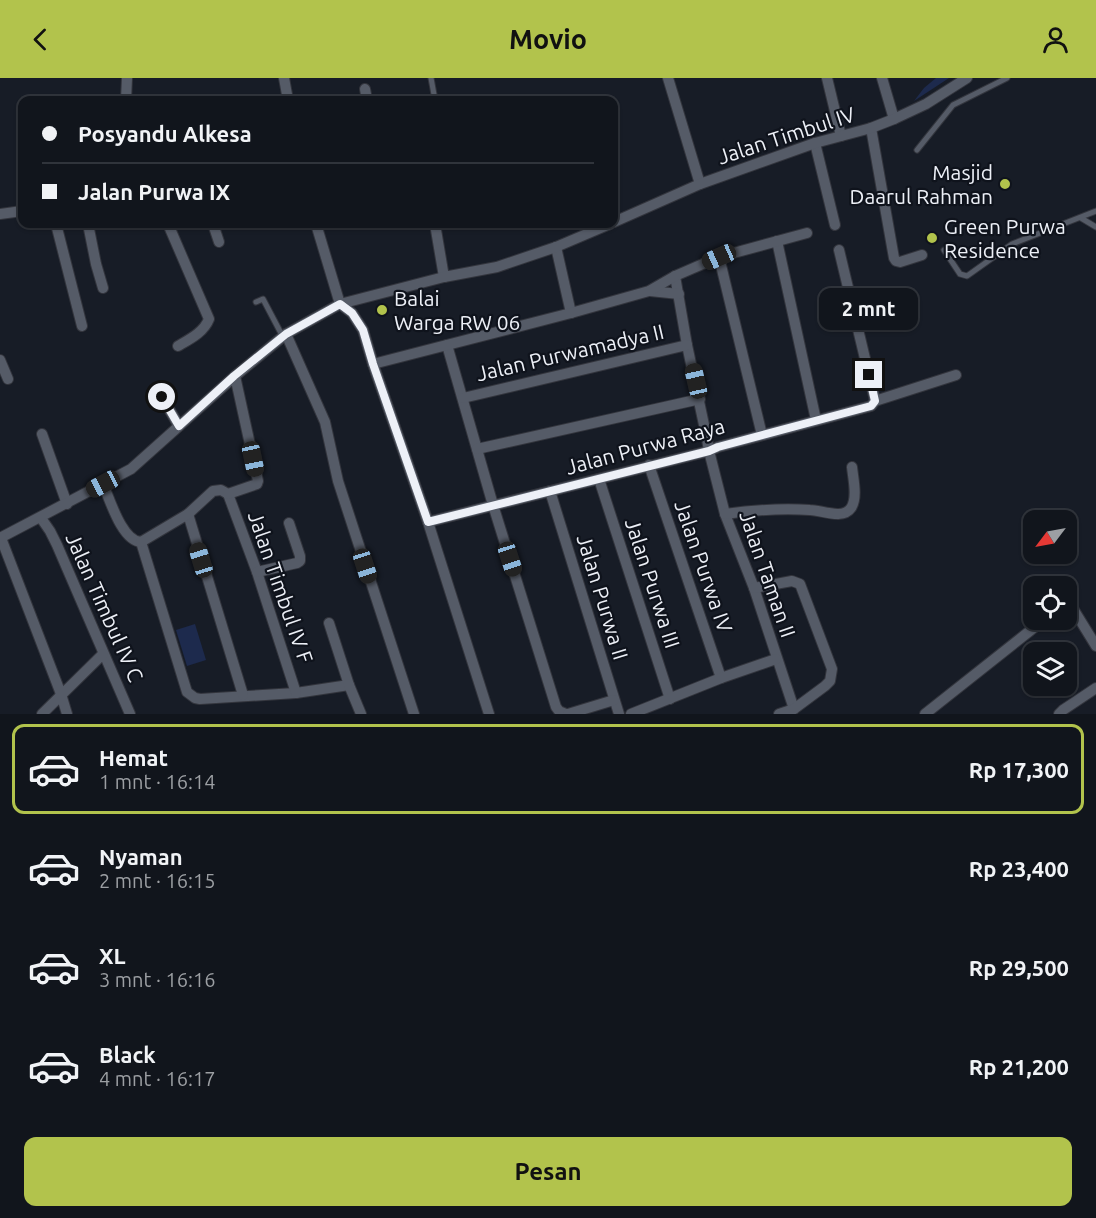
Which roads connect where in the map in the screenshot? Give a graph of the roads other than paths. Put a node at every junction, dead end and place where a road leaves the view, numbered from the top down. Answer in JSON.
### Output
{"nodes":[{"id":1,"x":127,"y":78,"type":"edge"},
{"id":2,"x":284,"y":78,"type":"edge"},
{"id":3,"x":431,"y":78,"type":"edge"},
{"id":4,"x":668,"y":78,"type":"edge"},
{"id":5,"x":827,"y":78,"type":"edge"},
{"id":6,"x":882,"y":78,"type":"edge"},
{"id":7,"x":967,"y":78,"type":"edge"},
{"id":8,"x":1007,"y":78,"type":"edge"},
{"id":9,"x":365,"y":89,"type":"dead end"},
{"id":10,"x":126,"y":96,"type":"edge"},
{"id":11,"x":287,"y":96,"type":"edge"},
{"id":12,"x":366,"y":96,"type":"edge"},
{"id":13,"x":434,"y":96,"type":"edge"},
{"id":14,"x":894,"y":119,"type":"junction"},
{"id":15,"x":871,"y":128,"type":"junction"},
{"id":16,"x":841,"y":136,"type":"junction"},
{"id":17,"x":815,"y":143,"type":"junction"},
{"id":18,"x":917,"y":150,"type":"dead end"},
{"id":19,"x":700,"y":184,"type":"junction"},
{"id":20,"x":18,"y":212,"type":"edge"},
{"id":21,"x":1096,"y":212,"type":"edge"},
{"id":22,"x":0,"y":214,"type":"edge"},
{"id":23,"x":1081,"y":218,"type":"junction"},
{"id":24,"x":618,"y":220,"type":"edge"},
{"id":25,"x":835,"y":225,"type":"dead end"},
{"id":26,"x":1096,"y":227,"type":"edge"},
{"id":27,"x":57,"y":228,"type":"edge"},
{"id":28,"x":89,"y":228,"type":"edge"},
{"id":29,"x":170,"y":228,"type":"edge"},
{"id":30,"x":214,"y":228,"type":"edge"},
{"id":31,"x":317,"y":228,"type":"edge"},
{"id":32,"x":436,"y":228,"type":"edge"},
{"id":33,"x":600,"y":228,"type":"edge"},
{"id":34,"x":807,"y":233,"type":"dead end"},
{"id":35,"x":777,"y":241,"type":"junction"},
{"id":36,"x":219,"y":242,"type":"dead end"},
{"id":37,"x":556,"y":247,"type":"junction"},
{"id":38,"x":839,"y":250,"type":"dead end"},
{"id":39,"x":944,"y":250,"type":"dead end"},
{"id":40,"x":922,"y":255,"type":"dead end"},
{"id":41,"x":719,"y":257,"type":"junction"},
{"id":42,"x":675,"y":276,"type":"junction"},
{"id":43,"x":444,"y":278,"type":"junction"},
{"id":44,"x":103,"y":288,"type":"dead end"},
{"id":45,"x":649,"y":291,"type":"junction"},
{"id":46,"x":679,"y":294,"type":"junction"},
{"id":47,"x":256,"y":303,"type":"dead end"},
{"id":48,"x":340,"y":304,"type":"junction"},
{"id":49,"x":572,"y":313,"type":"junction"},
{"id":50,"x":82,"y":326,"type":"dead end"},
{"id":51,"x":284,"y":335,"type":"junction"},
{"id":52,"x":447,"y":345,"type":"junction"},
{"id":53,"x":687,"y":345,"type":"junction"},
{"id":54,"x":178,"y":346,"type":"dead end"},
{"id":55,"x":0,"y":360,"type":"edge"},
{"id":56,"x":373,"y":364,"type":"junction"},
{"id":57,"x":957,"y":375,"type":"dead end"},
{"id":58,"x":234,"y":376,"type":"junction"},
{"id":59,"x":8,"y":379,"type":"dead end"},
{"id":60,"x":162,"y":397,"type":"dead end"},
{"id":61,"x":462,"y":398,"type":"junction"},
{"id":62,"x":700,"y":399,"type":"junction"},
{"id":63,"x":873,"y":403,"type":"junction"},
{"id":64,"x":816,"y":420,"type":"junction"},
{"id":65,"x":179,"y":426,"type":"junction"},
{"id":66,"x":42,"y":434,"type":"dead end"},
{"id":67,"x":762,"y":435,"type":"junction"},
{"id":68,"x":477,"y":449,"type":"junction"},
{"id":69,"x":709,"y":451,"type":"junction"},
{"id":70,"x":650,"y":465,"type":"junction"},
{"id":71,"x":852,"y":467,"type":"dead end"},
{"id":72,"x":599,"y":479,"type":"junction"},
{"id":73,"x":103,"y":484,"type":"junction"},
{"id":74,"x":550,"y":491,"type":"junction"},
{"id":75,"x":228,"y":495,"type":"junction"},
{"id":76,"x":67,"y":504,"type":"junction"},
{"id":77,"x":493,"y":505,"type":"junction"},
{"id":78,"x":188,"y":514,"type":"junction"},
{"id":79,"x":725,"y":514,"type":"junction"},
{"id":80,"x":41,"y":518,"type":"junction"},
{"id":81,"x":428,"y":522,"type":"junction"},
{"id":82,"x":290,"y":523,"type":"dead end"},
{"id":83,"x":0,"y":538,"type":"edge"},
{"id":84,"x":141,"y":542,"type":"junction"},
{"id":85,"x":257,"y":572,"type":"junction"},
{"id":86,"x":754,"y":588,"type":"junction"},
{"id":87,"x":1077,"y":615,"type":"edge"},
{"id":88,"x":329,"y":623,"type":"dead end"},
{"id":89,"x":1031,"y":630,"type":"edge"},
{"id":90,"x":1096,"y":646,"type":"edge"},
{"id":91,"x":103,"y":654,"type":"junction"},
{"id":92,"x":776,"y":658,"type":"junction"},
{"id":93,"x":721,"y":678,"type":"junction"},
{"id":94,"x":350,"y":684,"type":"junction"},
{"id":95,"x":1096,"y":688,"type":"edge"},
{"id":96,"x":296,"y":693,"type":"junction"},
{"id":97,"x":61,"y":694,"type":"junction"},
{"id":98,"x":243,"y":695,"type":"junction"},
{"id":99,"x":670,"y":699,"type":"junction"},
{"id":100,"x":614,"y":700,"type":"junction"},
{"id":101,"x":794,"y":709,"type":"junction"},
{"id":102,"x":485,"y":713,"type":"edge"},
{"id":103,"x":42,"y":714,"type":"edge"},
{"id":104,"x":67,"y":714,"type":"edge"},
{"id":105,"x":130,"y":714,"type":"edge"},
{"id":106,"x":361,"y":714,"type":"edge"},
{"id":107,"x":414,"y":714,"type":"edge"},
{"id":108,"x":567,"y":714,"type":"edge"},
{"id":109,"x":619,"y":714,"type":"edge"},
{"id":110,"x":631,"y":714,"type":"edge"},
{"id":111,"x":779,"y":714,"type":"edge"},
{"id":112,"x":925,"y":714,"type":"edge"},
{"id":113,"x":1059,"y":714,"type":"edge"}],
"edges":[{"from":1,"to":10,"type":"street"},
{"from":2,"to":11,"type":"street"},
{"from":3,"to":13,"type":"lane"},
{"from":4,"to":19,"type":"street"},
{"from":5,"to":16,"type":"street"},
{"from":6,"to":14,"type":"street"},
{"from":7,"to":14,"type":"street","name":"Jalan Timbul IV"},
{"from":8,"to":18,"type":"lane"},
{"from":9,"to":12,"type":"street"},
{"from":14,"to":15,"type":"street","name":"Jalan Timbul IV"},
{"from":15,"to":16,"type":"street","name":"Jalan Timbul IV"},
{"from":15,"to":40,"type":"street"},
{"from":16,"to":17,"type":"street","name":"Jalan Timbul IV"},
{"from":17,"to":19,"type":"street","name":"Jalan Timbul IV"},
{"from":17,"to":25,"type":"street"},
{"from":19,"to":24,"type":"street","name":"Jalan Timbul IV"},
{"from":20,"to":22,"type":"street"},
{"from":21,"to":23,"type":"lane"},
{"from":23,"to":26,"type":"lane"},
{"from":23,"to":39,"type":"lane"},
{"from":27,"to":50,"type":"street"},
{"from":28,"to":44,"type":"street"},
{"from":29,"to":54,"type":"street"},
{"from":30,"to":36,"type":"street"},
{"from":31,"to":48,"type":"street"},
{"from":32,"to":43,"type":"street"},
{"from":33,"to":37,"type":"street","name":"Jalan Timbul IV"},
{"from":34,"to":35,"type":"street"},
{"from":35,"to":41,"type":"street"},
{"from":35,"to":64,"type":"street"},
{"from":37,"to":43,"type":"street","name":"Jalan Timbul IV"},
{"from":37,"to":49,"type":"street"},
{"from":38,"to":63,"type":"street"},
{"from":41,"to":42,"type":"street"},
{"from":41,"to":67,"type":"street"},
{"from":42,"to":45,"type":"street"},
{"from":42,"to":46,"type":"street","name":"Jalan Taman II"},
{"from":43,"to":48,"type":"street","name":"Jalan Timbul IV"},
{"from":45,"to":46,"type":"street"},
{"from":45,"to":49,"type":"street"},
{"from":46,"to":53,"type":"street","name":"Jalan Taman II"},
{"from":47,"to":51,"type":"lane"},
{"from":48,"to":51,"type":"street","name":"Jalan Timbul IV"},
{"from":48,"to":56,"type":"street"},
{"from":49,"to":52,"type":"street"},
{"from":51,"to":58,"type":"street","name":"Jalan Timbul IV"},
{"from":51,"to":107,"type":"street"},
{"from":52,"to":56,"type":"street"},
{"from":52,"to":61,"type":"street"},
{"from":53,"to":61,"type":"street","name":"Jalan Purwamadya II"},
{"from":53,"to":62,"type":"street","name":"Jalan Taman II"},
{"from":55,"to":59,"type":"street"},
{"from":56,"to":81,"type":"street"},
{"from":57,"to":63,"type":"street","name":"Jalan Purwa Raya"},
{"from":58,"to":65,"type":"street","name":"Jalan Timbul IV"},
{"from":58,"to":75,"type":"street"},
{"from":60,"to":65,"type":"street"},
{"from":61,"to":68,"type":"street"},
{"from":62,"to":68,"type":"street"},
{"from":62,"to":69,"type":"street","name":"Jalan Taman II"},
{"from":63,"to":64,"type":"street","name":"Jalan Purwa Raya"},
{"from":64,"to":67,"type":"street","name":"Jalan Purwa Raya"},
{"from":65,"to":73,"type":"street","name":"Jalan Timbul IV"},
{"from":66,"to":76,"type":"street"},
{"from":67,"to":69,"type":"street","name":"Jalan Purwa Raya"},
{"from":68,"to":77,"type":"street"},
{"from":69,"to":70,"type":"street","name":"Jalan Purwa Raya"},
{"from":69,"to":79,"type":"street","name":"Jalan Taman II"},
{"from":70,"to":72,"type":"street","name":"Jalan Purwa Raya"},
{"from":70,"to":93,"type":"street","name":"Jalan Purwa IV"},
{"from":71,"to":79,"type":"street"},
{"from":72,"to":74,"type":"street","name":"Jalan Purwa Raya"},
{"from":72,"to":99,"type":"street","name":"Jalan Purwa III"},
{"from":73,"to":76,"type":"street","name":"Jalan Timbul IV"},
{"from":73,"to":84,"type":"street"},
{"from":74,"to":77,"type":"street","name":"Jalan Purwa Raya"},
{"from":74,"to":100,"type":"street","name":"Jalan Purwa II"},
{"from":75,"to":78,"type":"street"},
{"from":75,"to":85,"type":"street","name":"Jalan Timbul IV F"},
{"from":76,"to":80,"type":"street","name":"Jalan Timbul IV"},
{"from":77,"to":81,"type":"street","name":"Jalan Purwa Raya"},
{"from":77,"to":108,"type":"street"},
{"from":78,"to":84,"type":"street"},
{"from":78,"to":98,"type":"street"},
{"from":79,"to":86,"type":"street","name":"Jalan Taman II"},
{"from":80,"to":83,"type":"street","name":"Jalan Timbul IV"},
{"from":80,"to":91,"type":"street","name":"Jalan Timbul IV C"},
{"from":81,"to":102,"type":"street"},
{"from":82,"to":85,"type":"street"},
{"from":83,"to":97,"type":"street"},
{"from":84,"to":98,"type":"street","name":"Jalan Timbul IV F"},
{"from":85,"to":96,"type":"street","name":"Jalan Timbul IV F"},
{"from":86,"to":92,"type":"street","name":"Jalan Taman II"},
{"from":86,"to":101,"type":"street"},
{"from":87,"to":90,"type":"street"},
{"from":88,"to":94,"type":"street","name":"Jalan Timbul IV F"},
{"from":89,"to":112,"type":"street"},
{"from":91,"to":97,"type":"street"},
{"from":91,"to":105,"type":"street","name":"Jalan Timbul IV C"},
{"from":92,"to":93,"type":"street"},
{"from":92,"to":101,"type":"street","name":"Jalan Taman II"},
{"from":93,"to":99,"type":"street"},
{"from":94,"to":96,"type":"street","name":"Jalan Timbul IV F"},
{"from":94,"to":106,"type":"street","name":"Jalan Timbul IV F"},
{"from":95,"to":113,"type":"street"},
{"from":96,"to":98,"type":"street","name":"Jalan Timbul IV F"},
{"from":97,"to":103,"type":"street"},
{"from":97,"to":104,"type":"street"},
{"from":99,"to":110,"type":"street"},
{"from":100,"to":108,"type":"street"},
{"from":100,"to":109,"type":"street","name":"Jalan Purwa II"},
{"from":101,"to":111,"type":"street"}]}
